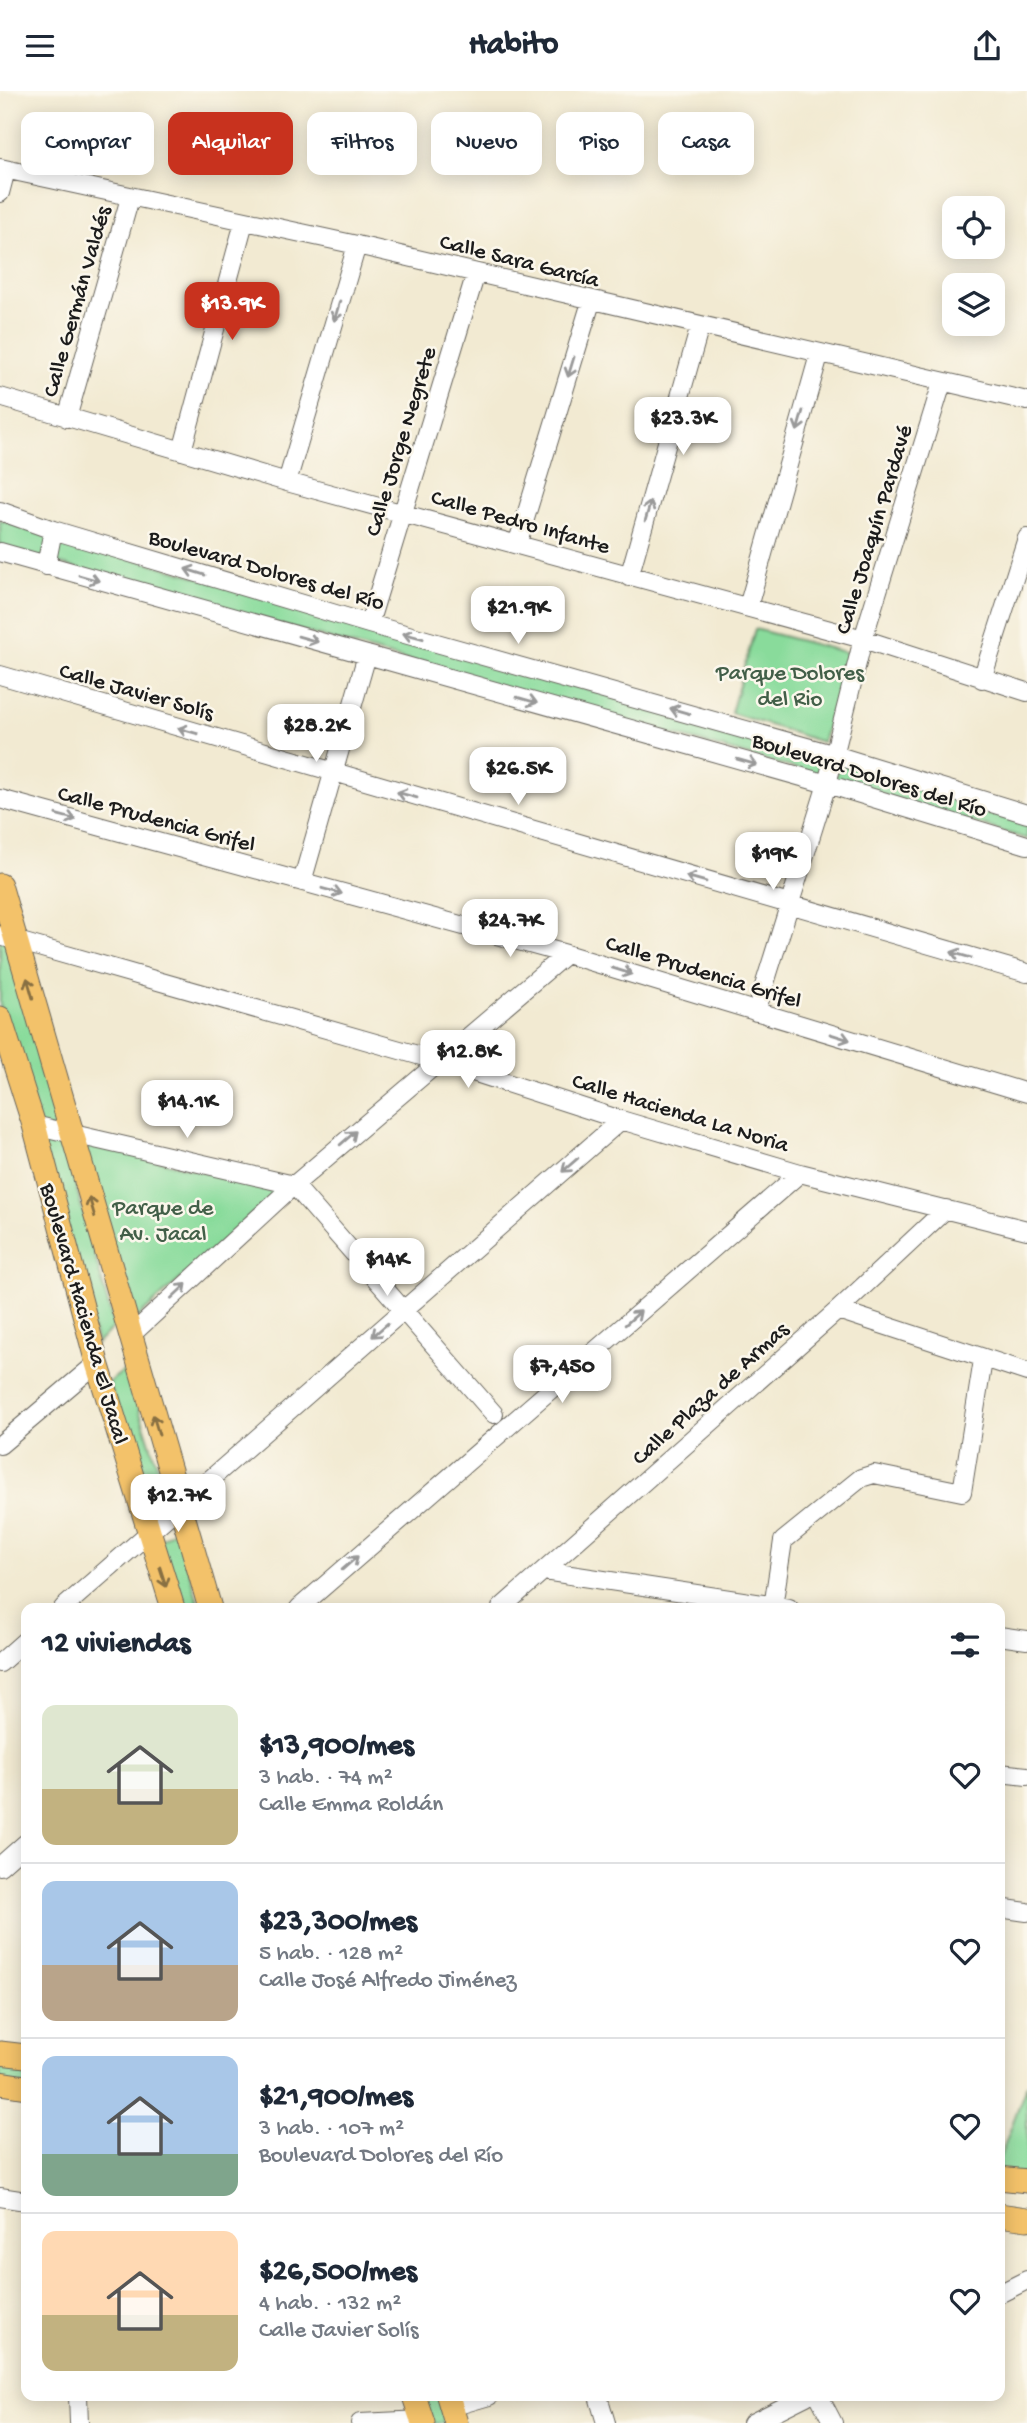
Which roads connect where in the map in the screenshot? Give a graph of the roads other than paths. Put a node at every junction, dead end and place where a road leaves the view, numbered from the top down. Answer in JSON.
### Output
{"nodes":[{"id":1,"x":3,"y":169,"type":"edge"},
{"id":2,"x":0,"y":193,"type":"edge"},
{"id":3,"x":130,"y":198,"type":"junction"},
{"id":4,"x":244,"y":222,"type":"junction"},
{"id":5,"x":357,"y":245,"type":"junction"},
{"id":6,"x":476,"y":273,"type":"junction"},
{"id":7,"x":591,"y":302,"type":"junction"},
{"id":8,"x":700,"y":326,"type":"junction"},
{"id":9,"x":819,"y":355,"type":"junction"},
{"id":10,"x":942,"y":383,"type":"junction"},
{"id":11,"x":0,"y":397,"type":"edge"},
{"id":12,"x":1027,"y":401,"type":"edge"},
{"id":13,"x":67,"y":418,"type":"junction"},
{"id":14,"x":182,"y":451,"type":"junction"},
{"id":15,"x":287,"y":481,"type":"junction"},
{"id":16,"x":0,"y":511,"type":"edge"},
{"id":17,"x":403,"y":512,"type":"junction"},
{"id":18,"x":53,"y":530,"type":"junction"},
{"id":19,"x":1027,"y":538,"type":"edge"},
{"id":20,"x":517,"y":545,"type":"junction"},
{"id":21,"x":0,"y":552,"type":"edge"},
{"id":22,"x":46,"y":566,"type":"junction"},
{"id":23,"x":629,"y":576,"type":"junction"},
{"id":24,"x":748,"y":607,"type":"junction"},
{"id":25,"x":369,"y":624,"type":"junction"},
{"id":26,"x":863,"y":639,"type":"junction"},
{"id":27,"x":468,"y":651,"type":"junction"},
{"id":28,"x":367,"y":655,"type":"junction"},
{"id":29,"x":0,"y":675,"type":"edge"},
{"id":30,"x":982,"y":679,"type":"junction"},
{"id":31,"x":458,"y":681,"type":"junction"},
{"id":32,"x":1027,"y":692,"type":"edge"},
{"id":33,"x":718,"y":722,"type":"junction"},
{"id":34,"x":710,"y":751,"type":"junction"},
{"id":35,"x":835,"y":755,"type":"junction"},
{"id":36,"x":334,"y":773,"type":"junction"},
{"id":37,"x":827,"y":784,"type":"junction"},
{"id":38,"x":0,"y":799,"type":"edge"},
{"id":39,"x":1027,"y":813,"type":"edge"},
{"id":40,"x":1021,"y":844,"type":"edge"},
{"id":41,"x":302,"y":882,"type":"junction"},
{"id":42,"x":0,"y":885,"type":"edge"},
{"id":43,"x":789,"y":906,"type":"junction"},
{"id":44,"x":8,"y":939,"type":"edge"},
{"id":45,"x":566,"y":954,"type":"junction"},
{"id":46,"x":1027,"y":974,"type":"edge"},
{"id":47,"x":756,"y":1012,"type":"junction"},
{"id":48,"x":1,"y":1029,"type":"edge"},
{"id":49,"x":442,"y":1062,"type":"junction"},
{"id":50,"x":1027,"y":1093,"type":"edge"},
{"id":51,"x":621,"y":1120,"type":"junction"},
{"id":52,"x":34,"y":1125,"type":"junction"},
{"id":53,"x":72,"y":1134,"type":"junction"},
{"id":54,"x":800,"y":1173,"type":"junction"},
{"id":55,"x":294,"y":1185,"type":"junction"},
{"id":56,"x":946,"y":1209,"type":"junction"},
{"id":57,"x":1027,"y":1230,"type":"edge"},
{"id":58,"x":405,"y":1308,"type":"junction"},
{"id":59,"x":838,"y":1310,"type":"junction"},
{"id":60,"x":129,"y":1337,"type":"junction"},
{"id":61,"x":983,"y":1360,"type":"junction"},
{"id":62,"x":97,"y":1363,"type":"junction"},
{"id":63,"x":1027,"y":1372,"type":"edge"},
{"id":64,"x":494,"y":1414,"type":"dead end"},
{"id":65,"x":0,"y":1445,"type":"edge"},
{"id":66,"x":180,"y":1506,"type":"junction"},
{"id":67,"x":150,"y":1534,"type":"junction"},
{"id":68,"x":544,"y":1571,"type":"junction"},
{"id":69,"x":69,"y":1603,"type":"edge"},
{"id":70,"x":171,"y":1603,"type":"edge"},
{"id":71,"x":209,"y":1603,"type":"edge"},
{"id":72,"x":305,"y":1603,"type":"edge"},
{"id":73,"x":507,"y":1603,"type":"edge"},
{"id":74,"x":755,"y":1603,"type":"edge"},
{"id":75,"x":781,"y":1603,"type":"edge"},
{"id":76,"x":1005,"y":1637,"type":"edge"},
{"id":77,"x":1027,"y":1640,"type":"edge"},
{"id":78,"x":21,"y":1644,"type":"edge"},
{"id":79,"x":0,"y":1663,"type":"edge"},
{"id":80,"x":1005,"y":1774,"type":"edge"},
{"id":81,"x":1027,"y":1776,"type":"edge"},
{"id":82,"x":21,"y":1847,"type":"edge"},
{"id":83,"x":0,"y":1866,"type":"edge"},
{"id":84,"x":1005,"y":1909,"type":"edge"},
{"id":85,"x":1027,"y":1912,"type":"edge"},
{"id":86,"x":0,"y":2053,"type":"edge"},
{"id":87,"x":21,"y":2055,"type":"edge"},
{"id":88,"x":0,"y":2083,"type":"edge"},
{"id":89,"x":21,"y":2086,"type":"edge"},
{"id":90,"x":1005,"y":2179,"type":"edge"},
{"id":91,"x":1027,"y":2181,"type":"edge"},
{"id":92,"x":0,"y":2197,"type":"edge"},
{"id":93,"x":21,"y":2200,"type":"edge"},
{"id":94,"x":1005,"y":2216,"type":"edge"},
{"id":95,"x":1027,"y":2219,"type":"edge"},
{"id":96,"x":1027,"y":2280,"type":"edge"},
{"id":97,"x":1005,"y":2291,"type":"edge"},
{"id":98,"x":78,"y":2401,"type":"edge"},
{"id":99,"x":416,"y":2401,"type":"edge"},
{"id":100,"x":475,"y":2401,"type":"edge"},
{"id":101,"x":599,"y":2401,"type":"edge"},
{"id":102,"x":801,"y":2401,"type":"edge"},
{"id":103,"x":822,"y":2401,"type":"edge"},
{"id":104,"x":452,"y":2409,"type":"edge"},
{"id":105,"x":785,"y":2416,"type":"edge"},
{"id":106,"x":422,"y":2422,"type":"edge"},
{"id":107,"x":79,"y":2423,"type":"edge"},
{"id":108,"x":360,"y":2423,"type":"edge"},
{"id":109,"x":606,"y":2423,"type":"edge"},
{"id":110,"x":752,"y":2423,"type":"edge"},
{"id":111,"x":833,"y":2423,"type":"edge"}],
"edges":[{"from":1,"to":2,"type":"street"},
{"from":1,"to":3,"type":"street","name":"Calle Sara García"},
{"from":3,"to":4,"type":"street","name":"Calle Sara García"},
{"from":3,"to":13,"type":"street","name":"Calle Germán Valdés"},
{"from":4,"to":5,"type":"street","name":"Calle Sara García"},
{"from":4,"to":14,"type":"street"},
{"from":5,"to":6,"type":"street","name":"Calle Sara García"},
{"from":5,"to":15,"type":"street","one_way":true},
{"from":6,"to":7,"type":"street","name":"Calle Sara García"},
{"from":6,"to":17,"type":"street","name":"Calle Jorge Negrete"},
{"from":7,"to":8,"type":"street","name":"Calle Sara García"},
{"from":7,"to":20,"type":"street","one_way":true},
{"from":8,"to":9,"type":"street","name":"Calle Sara García"},
{"from":23,"to":8,"type":"street","one_way":true},
{"from":9,"to":10,"type":"street","name":"Calle Sara García"},
{"from":9,"to":24,"type":"street","one_way":true},
{"from":10,"to":12,"type":"street","name":"Calle Sara García"},
{"from":10,"to":26,"type":"street","name":"Calle Joaquín Pardavé"},
{"from":11,"to":13,"type":"street","name":"Calle Pedro Infante"},
{"from":13,"to":14,"type":"street","name":"Calle Pedro Infante"},
{"from":14,"to":15,"type":"street","name":"Calle Pedro Infante"},
{"from":15,"to":17,"type":"street","name":"Calle Pedro Infante"},
{"from":16,"to":18,"type":"street","name":"Boulevard Dolores del Río"},
{"from":17,"to":20,"type":"street","name":"Calle Pedro Infante"},
{"from":17,"to":25,"type":"street","name":"Calle Jorge Negrete"},
{"from":18,"to":22,"type":"street"},
{"from":25,"to":18,"type":"street","name":"Boulevard Dolores del Río","one_way":true},
{"from":19,"to":30,"type":"street"},
{"from":20,"to":23,"type":"street","name":"Calle Pedro Infante"},
{"from":21,"to":22,"type":"street","name":"Boulevard Dolores del Río"},
{"from":22,"to":28,"type":"street","name":"Boulevard Dolores del Río","one_way":true},
{"from":23,"to":24,"type":"street","name":"Calle Pedro Infante"},
{"from":24,"to":26,"type":"street","name":"Calle Pedro Infante"},
{"from":27,"to":25,"type":"street","name":"Boulevard Dolores del Río","one_way":true},
{"from":26,"to":30,"type":"street","name":"Calle Pedro Infante"},
{"from":26,"to":35,"type":"street","name":"Calle Joaquín Pardavé"},
{"from":27,"to":31,"type":"street"},
{"from":33,"to":27,"type":"street","name":"Boulevard Dolores del Río","one_way":true},
{"from":28,"to":31,"type":"street","name":"Boulevard Dolores del Río"},
{"from":28,"to":36,"type":"street"},
{"from":36,"to":29,"type":"street","name":"Calle Javier Solís","one_way":true},
{"from":30,"to":32,"type":"street","name":"Calle Pedro Infante"},
{"from":31,"to":34,"type":"street","name":"Boulevard Dolores del Río","one_way":true},
{"from":33,"to":34,"type":"street"},
{"from":33,"to":35,"type":"street","name":"Boulevard Dolores del Río"},
{"from":34,"to":37,"type":"street","name":"Boulevard Dolores del Río","one_way":true},
{"from":35,"to":37,"type":"street","name":"Calle Joaquín Pardavé"},
{"from":35,"to":39,"type":"street","name":"Boulevard Dolores del Río"},
{"from":36,"to":41,"type":"street"},
{"from":43,"to":36,"type":"street","name":"Calle Javier Solís","one_way":true},
{"from":37,"to":40,"type":"street","name":"Boulevard Dolores del Río"},
{"from":37,"to":43,"type":"street","name":"Calle Joaquín Pardavé"},
{"from":38,"to":41,"type":"street","name":"Calle Prudencia Grifel","one_way":true},
{"from":39,"to":40,"type":"street","name":"Boulevard Dolores del Río"},
{"from":41,"to":45,"type":"street","name":"Calle Prudencia Grifel","one_way":true},
{"from":42,"to":44,"type":"main road","name":"Boulevard Hacienda El Jacal"},
{"from":46,"to":43,"type":"street","name":"Calle Javier Solís","one_way":true},
{"from":43,"to":47,"type":"street","name":"Calle Joaquín Pardavé"},
{"from":44,"to":49,"type":"street","name":"Calle Hacienda La Noria"},
{"from":53,"to":44,"type":"main road","name":"Boulevard Hacienda El Jacal","one_way":true},
{"from":45,"to":47,"type":"street","name":"Calle Prudencia Grifel","one_way":true},
{"from":45,"to":49,"type":"street"},
{"from":47,"to":50,"type":"street","name":"Calle Prudencia Grifel","one_way":true},
{"from":48,"to":52,"type":"main road","name":"Boulevard Hacienda El Jacal"},
{"from":49,"to":51,"type":"street","name":"Calle Hacienda La Noria"},
{"from":55,"to":49,"type":"street","one_way":true},
{"from":51,"to":54,"type":"street","name":"Calle Hacienda La Noria"},
{"from":51,"to":58,"type":"street","one_way":true},
{"from":52,"to":53,"type":"street"},
{"from":52,"to":62,"type":"main road","name":"Boulevard Hacienda El Jacal"},
{"from":53,"to":55,"type":"street"},
{"from":60,"to":53,"type":"main road","name":"Boulevard Hacienda El Jacal","one_way":true},
{"from":54,"to":56,"type":"street","name":"Calle Hacienda La Noria"},
{"from":72,"to":54,"type":"street","one_way":true},
{"from":55,"to":58,"type":"street"},
{"from":60,"to":55,"type":"street","one_way":true},
{"from":56,"to":57,"type":"street","name":"Calle Hacienda La Noria"},
{"from":56,"to":59,"type":"street","name":"Calle Plaza de Armas"},
{"from":58,"to":64,"type":"street"},
{"from":58,"to":66,"type":"street","one_way":true},
{"from":59,"to":61,"type":"street"},
{"from":59,"to":68,"type":"street","name":"Calle Plaza de Armas"},
{"from":66,"to":60,"type":"main road","name":"Boulevard Hacienda El Jacal","one_way":true},
{"from":61,"to":63,"type":"street"},
{"from":61,"to":75,"type":"street"},
{"from":62,"to":65,"type":"street"},
{"from":62,"to":67,"type":"main road","name":"Boulevard Hacienda El Jacal"},
{"from":66,"to":67,"type":"street"},
{"from":66,"to":71,"type":"main road","name":"Boulevard Hacienda El Jacal"},
{"from":67,"to":69,"type":"street"},
{"from":67,"to":70,"type":"main road","name":"Boulevard Hacienda El Jacal","one_way":true},
{"from":68,"to":73,"type":"street","name":"Calle Plaza de Armas"},
{"from":68,"to":74,"type":"street"},
{"from":76,"to":77,"type":"street"},
{"from":78,"to":79,"type":"street"},
{"from":80,"to":81,"type":"street"},
{"from":82,"to":83,"type":"street"},
{"from":84,"to":85,"type":"street"},
{"from":86,"to":87,"type":"main road"},
{"from":88,"to":89,"type":"main road"},
{"from":90,"to":91,"type":"main road"},
{"from":92,"to":93,"type":"street"},
{"from":94,"to":95,"type":"main road"},
{"from":96,"to":97,"type":"street"},
{"from":98,"to":107,"type":"street"},
{"from":99,"to":106,"type":"main road"},
{"from":100,"to":104,"type":"street"},
{"from":101,"to":109,"type":"street"},
{"from":102,"to":105,"type":"street"},
{"from":103,"to":111,"type":"street"},
{"from":105,"to":110,"type":"street"},
{"from":106,"to":108,"type":"street"}]}
